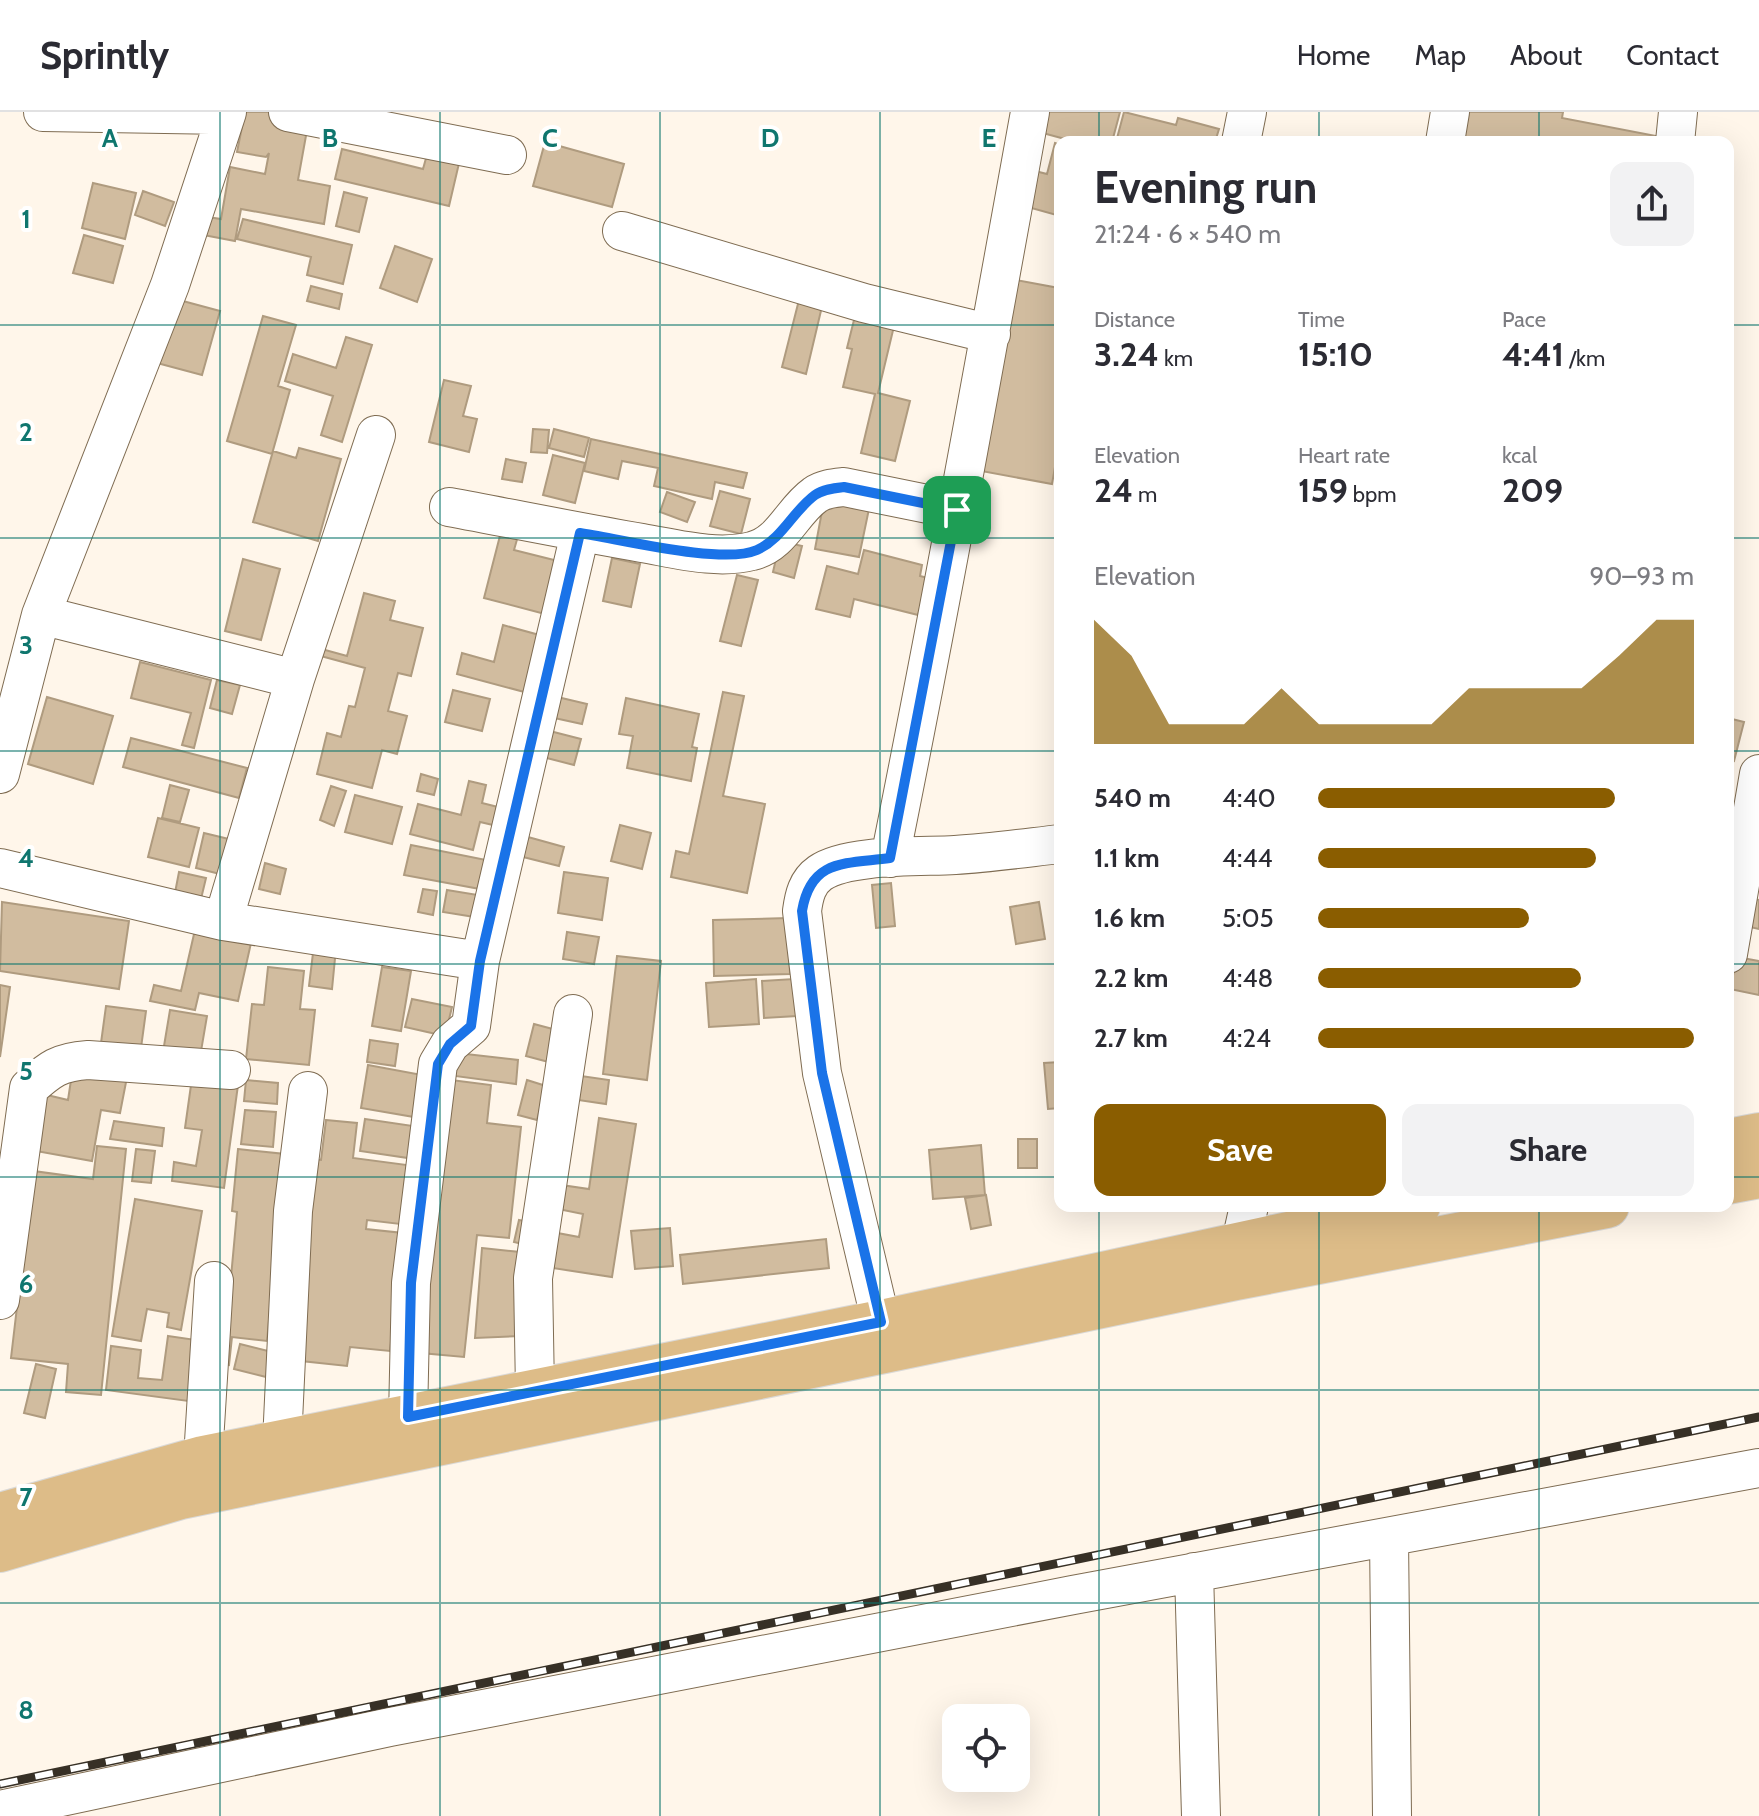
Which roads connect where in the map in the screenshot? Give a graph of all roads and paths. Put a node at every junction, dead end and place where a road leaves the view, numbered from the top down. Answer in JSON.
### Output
{"nodes":[{"id":1,"x":43,"y":112,"type":"edge"},
{"id":2,"x":288,"y":112,"type":"edge"},
{"id":3,"x":1030,"y":112,"type":"edge"},
{"id":4,"x":1247,"y":112,"type":"edge"},
{"id":5,"x":1450,"y":112,"type":"edge"},
{"id":6,"x":1678,"y":112,"type":"edge"},
{"id":7,"x":226,"y":114,"type":"edge"},
{"id":8,"x":1242,"y":136,"type":"edge"},
{"id":9,"x":1446,"y":136,"type":"edge"},
{"id":10,"x":1676,"y":136,"type":"edge"},
{"id":11,"x":507,"y":155,"type":"dead end"},
{"id":12,"x":622,"y":231,"type":"dead end"},
{"id":13,"x":991,"y":334,"type":"junction"},
{"id":14,"x":376,"y":435,"type":"dead end"},
{"id":15,"x":449,"y":507,"type":"dead end"},
{"id":16,"x":957,"y":510,"type":"junction"},
{"id":17,"x":580,"y":533,"type":"junction"},
{"id":18,"x":41,"y":615,"type":"junction"},
{"id":19,"x":13,"y":677,"type":"edge"},
{"id":20,"x":295,"y":679,"type":"junction"},
{"id":21,"x":0,"y":774,"type":"edge"},
{"id":22,"x":1759,"y":774,"type":"edge"},
{"id":23,"x":1054,"y":845,"type":"edge"},
{"id":24,"x":890,"y":858,"type":"junction"},
{"id":25,"x":0,"y":868,"type":"edge"},
{"id":26,"x":1734,"y":919,"type":"edge"},
{"id":27,"x":223,"y":921,"type":"junction"},
{"id":28,"x":480,"y":961,"type":"junction"},
{"id":29,"x":573,"y":1014,"type":"dead end"},
{"id":30,"x":231,"y":1070,"type":"dead end"},
{"id":31,"x":308,"y":1091,"type":"dead end"},
{"id":32,"x":1759,"y":1135,"type":"edge"},
{"id":33,"x":1734,"y":1140,"type":"edge"},
{"id":34,"x":1759,"y":1176,"type":"edge"},
{"id":35,"x":1734,"y":1181,"type":"edge"},
{"id":36,"x":1360,"y":1212,"type":"edge"},
{"id":37,"x":1576,"y":1212,"type":"edge"},
{"id":38,"x":1245,"y":1224,"type":"edge"},
{"id":39,"x":214,"y":1281,"type":"dead end"},
{"id":40,"x":0,"y":1300,"type":"edge"},
{"id":41,"x":881,"y":1322,"type":"junction"},
{"id":42,"x":535,"y":1390,"type":"junction"},
{"id":43,"x":408,"y":1417,"type":"junction"},
{"id":44,"x":282,"y":1442,"type":"junction"},
{"id":45,"x":203,"y":1458,"type":"junction"},
{"id":46,"x":1759,"y":1468,"type":"edge"},
{"id":47,"x":0,"y":1515,"type":"edge"},
{"id":48,"x":1389,"y":1537,"type":"junction"},
{"id":49,"x":0,"y":1550,"type":"edge"},
{"id":50,"x":1194,"y":1572,"type":"junction"},
{"id":51,"x":0,"y":1810,"type":"edge"},
{"id":52,"x":1201,"y":1816,"type":"edge"},
{"id":53,"x":1392,"y":1816,"type":"edge"}],
"edges":[{"from":1,"to":7,"type":"street"},
{"from":2,"to":11,"type":"street"},
{"from":3,"to":13,"type":"street"},
{"from":4,"to":8,"type":"street"},
{"from":5,"to":9,"type":"street"},
{"from":6,"to":10,"type":"street"},
{"from":7,"to":18,"type":"street"},
{"from":12,"to":13,"type":"street"},
{"from":13,"to":16,"type":"street"},
{"from":14,"to":20,"type":"street"},
{"from":15,"to":17,"type":"street"},
{"from":16,"to":17,"type":"street"},
{"from":16,"to":24,"type":"street"},
{"from":17,"to":28,"type":"street"},
{"from":18,"to":19,"type":"street"},
{"from":18,"to":20,"type":"street"},
{"from":19,"to":21,"type":"street"},
{"from":20,"to":27,"type":"street"},
{"from":22,"to":26,"type":"street"},
{"from":23,"to":24,"type":"street"},
{"from":24,"to":41,"type":"street"},
{"from":25,"to":27,"type":"street"},
{"from":27,"to":28,"type":"street"},
{"from":28,"to":43,"type":"street"},
{"from":29,"to":42,"type":"street"},
{"from":30,"to":40,"type":"street"},
{"from":31,"to":44,"type":"street"},
{"from":32,"to":33,"type":"main road"},
{"from":34,"to":35,"type":"main road"},
{"from":36,"to":38,"type":"main road"},
{"from":37,"to":49,"type":"main road"},
{"from":38,"to":41,"type":"main road"},
{"from":39,"to":45,"type":"street"},
{"from":41,"to":42,"type":"main road"},
{"from":42,"to":43,"type":"main road"},
{"from":43,"to":44,"type":"main road"},
{"from":44,"to":45,"type":"main road"},
{"from":45,"to":47,"type":"main road"},
{"from":46,"to":48,"type":"street"},
{"from":48,"to":50,"type":"street"},
{"from":48,"to":53,"type":"street"},
{"from":50,"to":51,"type":"street"},
{"from":50,"to":52,"type":"street"}]}
